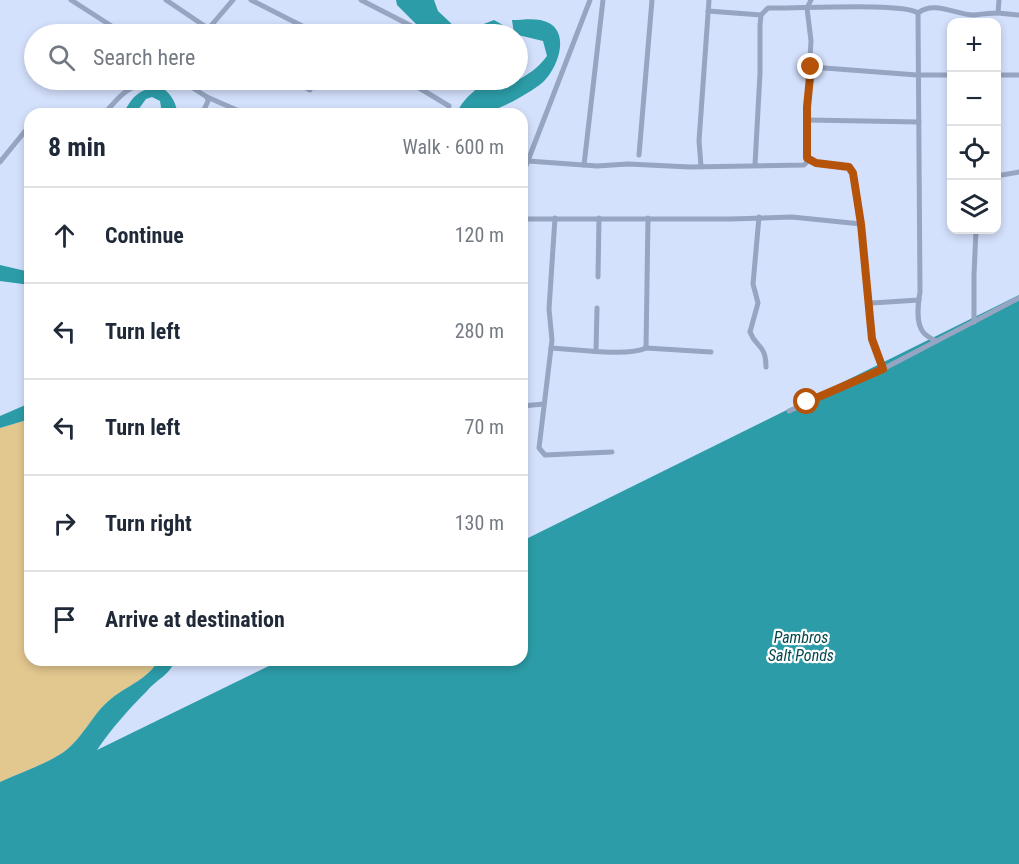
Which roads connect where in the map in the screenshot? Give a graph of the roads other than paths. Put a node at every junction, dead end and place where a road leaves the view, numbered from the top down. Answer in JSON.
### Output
{"nodes":[{"id":1,"x":71,"y":0,"type":"edge"},
{"id":2,"x":166,"y":0,"type":"edge"},
{"id":3,"x":233,"y":0,"type":"edge"},
{"id":4,"x":251,"y":0,"type":"edge"},
{"id":5,"x":360,"y":0,"type":"edge"},
{"id":6,"x":590,"y":0,"type":"edge"},
{"id":7,"x":603,"y":0,"type":"edge"},
{"id":8,"x":652,"y":0,"type":"edge"},
{"id":9,"x":709,"y":0,"type":"edge"},
{"id":10,"x":767,"y":0,"type":"edge"},
{"id":11,"x":811,"y":0,"type":"edge"},
{"id":12,"x":999,"y":0,"type":"edge"},
{"id":13,"x":807,"y":8,"type":"junction"},
{"id":14,"x":768,"y":9,"type":"junction"},
{"id":15,"x":708,"y":11,"type":"junction"},
{"id":16,"x":918,"y":13,"type":"junction"},
{"id":17,"x":998,"y":13,"type":"junction"},
{"id":18,"x":761,"y":15,"type":"junction"},
{"id":19,"x":1019,"y":15,"type":"edge"},
{"id":20,"x":108,"y":24,"type":"edge"},
{"id":21,"x":195,"y":24,"type":"edge"},
{"id":22,"x":213,"y":24,"type":"edge"},
{"id":23,"x":298,"y":24,"type":"edge"},
{"id":24,"x":407,"y":24,"type":"edge"},
{"id":25,"x":811,"y":67,"type":"junction"},
{"id":26,"x":917,"y":75,"type":"junction"},
{"id":27,"x":947,"y":75,"type":"edge"},
{"id":28,"x":1001,"y":75,"type":"edge"},
{"id":29,"x":1019,"y":75,"type":"edge"},
{"id":30,"x":127,"y":90,"type":"edge"},
{"id":31,"x":196,"y":90,"type":"edge"},
{"id":32,"x":423,"y":90,"type":"edge"},
{"id":33,"x":207,"y":97,"type":"junction"},
{"id":34,"x":449,"y":106,"type":"dead end"},
{"id":35,"x":110,"y":108,"type":"edge"},
{"id":36,"x":205,"y":108,"type":"edge"},
{"id":37,"x":232,"y":108,"type":"edge"},
{"id":38,"x":808,"y":120,"type":"junction"},
{"id":39,"x":918,"y":122,"type":"junction"},
{"id":40,"x":24,"y":132,"type":"edge"},
{"id":41,"x":639,"y":155,"type":"dead end"},
{"id":42,"x":809,"y":160,"type":"junction"},
{"id":43,"x":528,"y":161,"type":"joint"},
{"id":44,"x":0,"y":162,"type":"edge"},
{"id":45,"x":584,"y":165,"type":"junction"},
{"id":46,"x":755,"y":165,"type":"junction"},
{"id":47,"x":701,"y":166,"type":"junction"},
{"id":48,"x":1019,"y":172,"type":"edge"},
{"id":49,"x":1001,"y":175,"type":"edge"},
{"id":50,"x":759,"y":217,"type":"junction"},
{"id":51,"x":555,"y":218,"type":"junction"},
{"id":52,"x":599,"y":218,"type":"junction"},
{"id":53,"x":648,"y":218,"type":"junction"},
{"id":54,"x":528,"y":219,"type":"edge"},
{"id":55,"x":861,"y":224,"type":"junction"},
{"id":56,"x":976,"y":234,"type":"edge"},
{"id":57,"x":598,"y":277,"type":"dead end"},
{"id":58,"x":1019,"y":298,"type":"edge"},
{"id":59,"x":919,"y":300,"type":"junction"},
{"id":60,"x":869,"y":302,"type":"junction"},
{"id":61,"x":597,"y":308,"type":"dead end"},
{"id":62,"x":974,"y":322,"type":"junction"},
{"id":63,"x":936,"y":341,"type":"junction"},
{"id":64,"x":551,"y":348,"type":"junction"},
{"id":65,"x":646,"y":348,"type":"junction"},
{"id":66,"x":596,"y":351,"type":"junction"},
{"id":67,"x":711,"y":352,"type":"dead end"},
{"id":68,"x":766,"y":367,"type":"dead end"},
{"id":69,"x":883,"y":369,"type":"junction"},
{"id":70,"x":544,"y":404,"type":"junction"},
{"id":71,"x":528,"y":405,"type":"edge"},
{"id":72,"x":789,"y":411,"type":"dead end"},
{"id":73,"x":612,"y":452,"type":"dead end"}],
"edges":[{"from":1,"to":20,"type":"street"},
{"from":2,"to":21,"type":"street"},
{"from":3,"to":22,"type":"street"},
{"from":4,"to":23,"type":"street"},
{"from":5,"to":24,"type":"street"},
{"from":6,"to":43,"type":"street"},
{"from":7,"to":45,"type":"street"},
{"from":8,"to":41,"type":"street"},
{"from":9,"to":15,"type":"street"},
{"from":10,"to":14,"type":"street"},
{"from":11,"to":13,"type":"street"},
{"from":12,"to":17,"type":"street"},
{"from":13,"to":14,"type":"street"},
{"from":13,"to":16,"type":"street"},
{"from":13,"to":25,"type":"street"},
{"from":14,"to":18,"type":"street"},
{"from":15,"to":18,"type":"street"},
{"from":15,"to":47,"type":"street"},
{"from":16,"to":17,"type":"street"},
{"from":16,"to":26,"type":"street"},
{"from":17,"to":19,"type":"street"},
{"from":18,"to":46,"type":"street"},
{"from":25,"to":26,"type":"street"},
{"from":25,"to":38,"type":"street"},
{"from":26,"to":27,"type":"street"},
{"from":26,"to":39,"type":"street"},
{"from":28,"to":29,"type":"street"},
{"from":30,"to":35,"type":"street"},
{"from":31,"to":33,"type":"street"},
{"from":32,"to":34,"type":"street"},
{"from":33,"to":36,"type":"street"},
{"from":33,"to":37,"type":"street"},
{"from":38,"to":39,"type":"street"},
{"from":38,"to":42,"type":"street"},
{"from":39,"to":59,"type":"street"},
{"from":40,"to":44,"type":"street"},
{"from":42,"to":46,"type":"street"},
{"from":42,"to":55,"type":"street"},
{"from":43,"to":45,"type":"street"},
{"from":45,"to":47,"type":"street"},
{"from":46,"to":47,"type":"street"},
{"from":48,"to":49,"type":"street"},
{"from":50,"to":53,"type":"street"},
{"from":50,"to":55,"type":"street"},
{"from":50,"to":68,"type":"street"},
{"from":51,"to":52,"type":"street"},
{"from":51,"to":54,"type":"street"},
{"from":51,"to":64,"type":"street"},
{"from":52,"to":53,"type":"street"},
{"from":52,"to":57,"type":"street"},
{"from":53,"to":65,"type":"street"},
{"from":55,"to":60,"type":"street"},
{"from":56,"to":62,"type":"street"},
{"from":58,"to":62,"type":"street"},
{"from":59,"to":60,"type":"street"},
{"from":59,"to":63,"type":"street"},
{"from":60,"to":69,"type":"street"},
{"from":61,"to":66,"type":"street"},
{"from":62,"to":63,"type":"street"},
{"from":63,"to":69,"type":"street"},
{"from":64,"to":66,"type":"street"},
{"from":64,"to":70,"type":"street"},
{"from":65,"to":66,"type":"street"},
{"from":65,"to":67,"type":"street"},
{"from":69,"to":72,"type":"street"},
{"from":70,"to":71,"type":"street"},
{"from":70,"to":73,"type":"street"}]}
